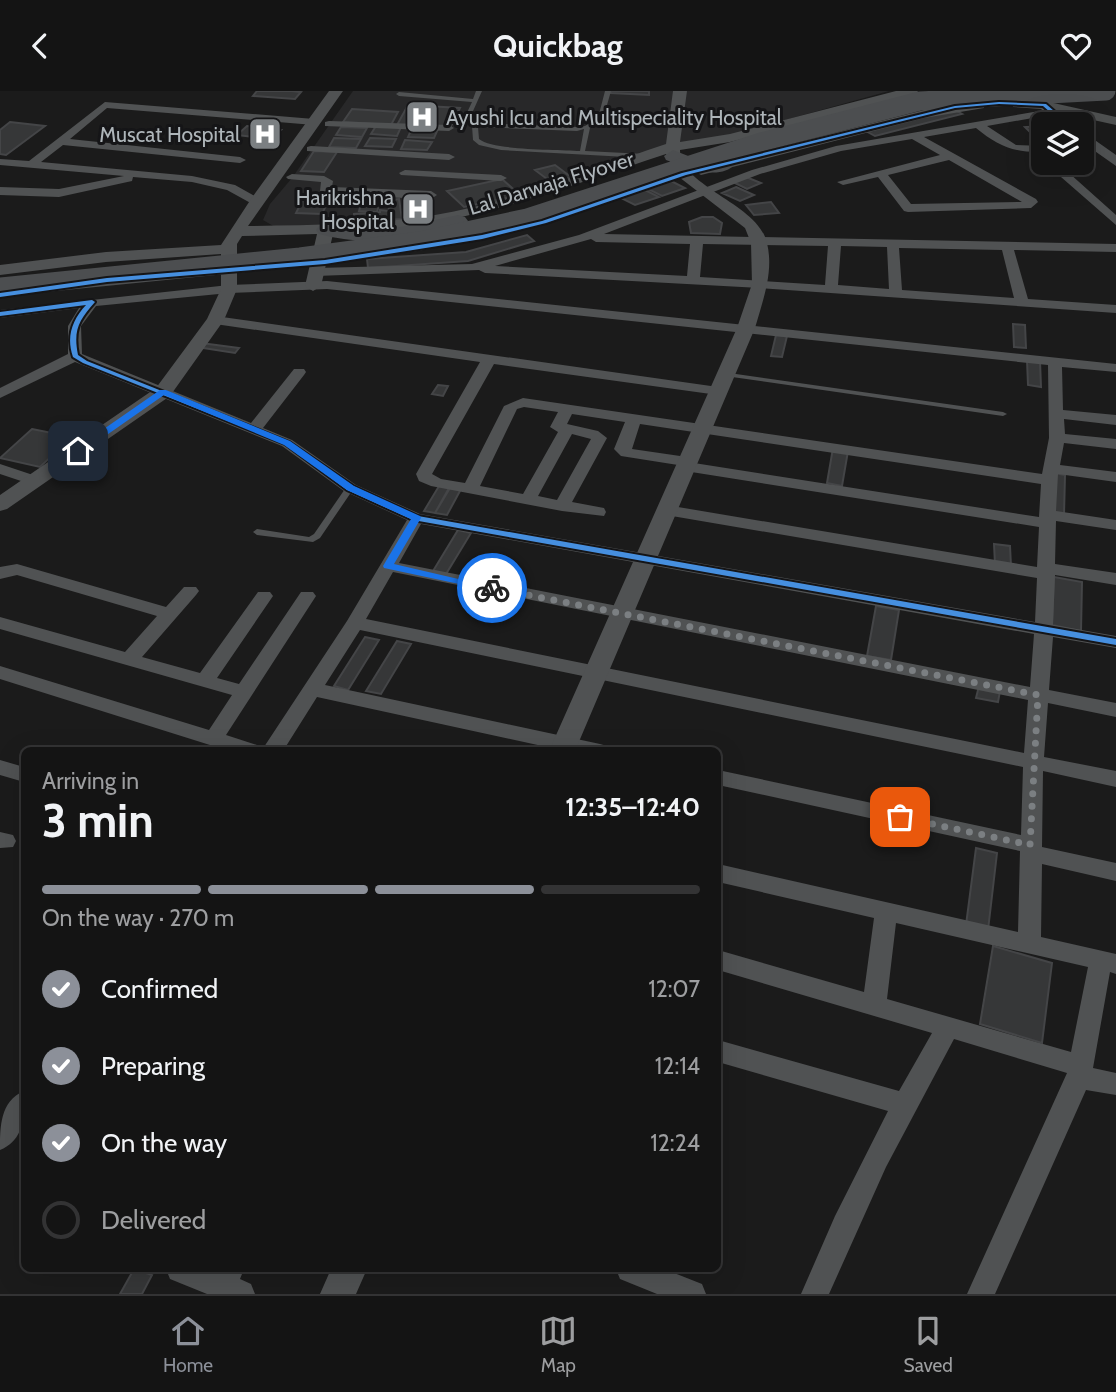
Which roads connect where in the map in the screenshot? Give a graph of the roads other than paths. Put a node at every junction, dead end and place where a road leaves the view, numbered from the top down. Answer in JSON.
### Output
{"nodes":[{"id":1,"x":336,"y":91,"type":"edge"},
{"id":2,"x":352,"y":91,"type":"edge"},
{"id":3,"x":479,"y":91,"type":"edge"},
{"id":4,"x":608,"y":91,"type":"edge"},
{"id":5,"x":680,"y":91,"type":"edge"},
{"id":6,"x":911,"y":91,"type":"edge"},
{"id":7,"x":943,"y":91,"type":"edge"},
{"id":8,"x":1023,"y":91,"type":"edge"},
{"id":9,"x":1106,"y":91,"type":"edge"},
{"id":10,"x":399,"y":94,"type":"dead end"},
{"id":11,"x":136,"y":95,"type":"dead end"},
{"id":12,"x":1067,"y":95,"type":"junction"},
{"id":13,"x":1116,"y":98,"type":"edge"},
{"id":14,"x":475,"y":101,"type":"junction"},
{"id":15,"x":1045,"y":107,"type":"junction"},
{"id":16,"x":1116,"y":111,"type":"edge"},
{"id":17,"x":1051,"y":112,"type":"edge"},
{"id":18,"x":245,"y":115,"type":"junction"},
{"id":19,"x":1116,"y":121,"type":"edge"},
{"id":20,"x":321,"y":123,"type":"junction"},
{"id":21,"x":978,"y":124,"type":"junction"},
{"id":22,"x":475,"y":125,"type":"junction"},
{"id":23,"x":587,"y":127,"type":"junction"},
{"id":24,"x":449,"y":128,"type":"dead end"},
{"id":25,"x":911,"y":134,"type":"junction"},
{"id":26,"x":60,"y":141,"type":"junction"},
{"id":27,"x":1094,"y":145,"type":"edge"},
{"id":28,"x":311,"y":149,"type":"junction"},
{"id":29,"x":1031,"y":150,"type":"edge"},
{"id":30,"x":672,"y":152,"type":"junction"},
{"id":31,"x":582,"y":153,"type":"junction"},
{"id":32,"x":645,"y":156,"type":"junction"},
{"id":33,"x":951,"y":156,"type":"junction"},
{"id":34,"x":449,"y":157,"type":"dead end"},
{"id":35,"x":719,"y":157,"type":"junction"},
{"id":36,"x":240,"y":160,"type":"dead end"},
{"id":37,"x":0,"y":162,"type":"edge"},
{"id":38,"x":1116,"y":162,"type":"edge"},
{"id":39,"x":31,"y":165,"type":"junction"},
{"id":40,"x":405,"y":173,"type":"dead end"},
{"id":41,"x":684,"y":174,"type":"junction"},
{"id":42,"x":881,"y":174,"type":"junction"},
{"id":43,"x":146,"y":175,"type":"junction"},
{"id":44,"x":440,"y":175,"type":"junction"},
{"id":45,"x":1066,"y":175,"type":"edge"},
{"id":46,"x":292,"y":177,"type":"junction"},
{"id":47,"x":502,"y":178,"type":"dead end"},
{"id":48,"x":843,"y":182,"type":"dead end"},
{"id":49,"x":0,"y":191,"type":"edge"},
{"id":50,"x":706,"y":192,"type":"junction"},
{"id":51,"x":431,"y":195,"type":"junction"},
{"id":52,"x":256,"y":202,"type":"junction"},
{"id":53,"x":434,"y":219,"type":"junction"},
{"id":54,"x":1116,"y":221,"type":"edge"},
{"id":55,"x":275,"y":229,"type":"junction"},
{"id":56,"x":326,"y":230,"type":"junction"},
{"id":57,"x":237,"y":231,"type":"junction"},
{"id":58,"x":583,"y":238,"type":"junction"},
{"id":59,"x":697,"y":241,"type":"junction"},
{"id":60,"x":759,"y":243,"type":"junction"},
{"id":61,"x":835,"y":244,"type":"junction"},
{"id":62,"x":893,"y":244,"type":"junction"},
{"id":63,"x":1007,"y":246,"type":"junction"},
{"id":64,"x":1116,"y":248,"type":"edge"},
{"id":65,"x":228,"y":249,"type":"junction"},
{"id":66,"x":60,"y":262,"type":"junction"},
{"id":67,"x":18,"y":268,"type":"junction"},
{"id":68,"x":472,"y":268,"type":"junction"},
{"id":69,"x":0,"y":270,"type":"edge"},
{"id":70,"x":316,"y":273,"type":"junction"},
{"id":71,"x":0,"y":278,"type":"edge"},
{"id":72,"x":228,"y":280,"type":"junction"},
{"id":73,"x":693,"y":281,"type":"junction"},
{"id":74,"x":760,"y":284,"type":"junction"},
{"id":75,"x":53,"y":286,"type":"junction"},
{"id":76,"x":0,"y":287,"type":"edge"},
{"id":77,"x":831,"y":289,"type":"junction"},
{"id":78,"x":24,"y":290,"type":"junction"},
{"id":79,"x":896,"y":293,"type":"junction"},
{"id":80,"x":0,"y":295,"type":"edge"},
{"id":81,"x":92,"y":302,"type":"junction"},
{"id":82,"x":1022,"y":302,"type":"junction"},
{"id":83,"x":1116,"y":309,"type":"edge"},
{"id":84,"x":0,"y":314,"type":"edge"},
{"id":85,"x":215,"y":320,"type":"junction"},
{"id":86,"x":746,"y":328,"type":"junction"},
{"id":87,"x":75,"y":356,"type":"junction"},
{"id":88,"x":489,"y":359,"type":"junction"},
{"id":89,"x":1055,"y":362,"type":"junction"},
{"id":90,"x":1116,"y":368,"type":"edge"},
{"id":91,"x":299,"y":372,"type":"dead end"},
{"id":92,"x":722,"y":383,"type":"junction"},
{"id":93,"x":163,"y":392,"type":"junction"},
{"id":94,"x":0,"y":394,"type":"edge"},
{"id":95,"x":567,"y":408,"type":"junction"},
{"id":96,"x":1003,"y":414,"type":"dead end"},
{"id":97,"x":1056,"y":414,"type":"junction"},
{"id":98,"x":634,"y":419,"type":"junction"},
{"id":99,"x":1116,"y":420,"type":"edge"},
{"id":100,"x":701,"y":429,"type":"junction"},
{"id":101,"x":253,"y":430,"type":"junction"},
{"id":102,"x":567,"y":430,"type":"junction"},
{"id":103,"x":1057,"y":438,"type":"junction"},
{"id":104,"x":1116,"y":444,"type":"edge"},
{"id":105,"x":686,"y":464,"type":"junction"},
{"id":106,"x":0,"y":469,"type":"edge"},
{"id":107,"x":1050,"y":474,"type":"junction"},
{"id":108,"x":1116,"y":477,"type":"edge"},
{"id":109,"x":36,"y":481,"type":"junction"},
{"id":110,"x":350,"y":488,"type":"junction"},
{"id":111,"x":470,"y":489,"type":"junction"},
{"id":112,"x":528,"y":499,"type":"junction"},
{"id":113,"x":0,"y":505,"type":"edge"},
{"id":114,"x":562,"y":506,"type":"junction"},
{"id":115,"x":666,"y":510,"type":"junction"},
{"id":116,"x":597,"y":512,"type":"dead end"},
{"id":117,"x":416,"y":518,"type":"junction"},
{"id":118,"x":1048,"y":519,"type":"junction"},
{"id":119,"x":1116,"y":525,"type":"edge"},
{"id":120,"x":257,"y":532,"type":"dead end"},
{"id":121,"x":645,"y":558,"type":"junction"},
{"id":122,"x":388,"y":566,"type":"junction"},
{"id":123,"x":1045,"y":571,"type":"junction"},
{"id":124,"x":0,"y":573,"type":"edge"},
{"id":125,"x":1116,"y":579,"type":"edge"},
{"id":126,"x":190,"y":591,"type":"dead end"},
{"id":127,"x":264,"y":596,"type":"dead end"},
{"id":128,"x":307,"y":596,"type":"dead end"},
{"id":129,"x":170,"y":614,"type":"junction"},
{"id":130,"x":621,"y":614,"type":"junction"},
{"id":131,"x":0,"y":623,"type":"edge"},
{"id":132,"x":355,"y":623,"type":"junction"},
{"id":133,"x":1044,"y":629,"type":"junction"},
{"id":134,"x":1116,"y":642,"type":"edge"},
{"id":135,"x":129,"y":659,"type":"junction"},
{"id":136,"x":596,"y":671,"type":"junction"},
{"id":137,"x":0,"y":672,"type":"edge"},
{"id":138,"x":205,"y":680,"type":"junction"},
{"id":139,"x":312,"y":689,"type":"junction"},
{"id":140,"x":244,"y":692,"type":"junction"},
{"id":141,"x":1038,"y":695,"type":"junction"},
{"id":142,"x":1116,"y":710,"type":"edge"},
{"id":143,"x":214,"y":738,"type":"junction"},
{"id":144,"x":241,"y":747,"type":"edge"},
{"id":145,"x":275,"y":747,"type":"edge"},
{"id":146,"x":564,"y":747,"type":"edge"},
{"id":147,"x":1033,"y":762,"type":"junction"},
{"id":148,"x":0,"y":767,"type":"edge"},
{"id":149,"x":21,"y":774,"type":"edge"},
{"id":150,"x":721,"y":777,"type":"edge"},
{"id":151,"x":1116,"y":779,"type":"edge"},
{"id":152,"x":1030,"y":849,"type":"junction"},
{"id":153,"x":1116,"y":872,"type":"edge"},
{"id":154,"x":721,"y":874,"type":"edge"},
{"id":155,"x":886,"y":912,"type":"junction"},
{"id":156,"x":1029,"y":944,"type":"junction"},
{"id":157,"x":721,"y":961,"type":"edge"},
{"id":158,"x":1109,"y":962,"type":"edge"},
{"id":159,"x":874,"y":1004,"type":"junction"},
{"id":160,"x":948,"y":1027,"type":"junction"},
{"id":161,"x":721,"y":1052,"type":"edge"},
{"id":162,"x":1081,"y":1072,"type":"junction"},
{"id":163,"x":1116,"y":1084,"type":"edge"},
{"id":164,"x":903,"y":1104,"type":"junction"},
{"id":165,"x":13,"y":1110,"type":"edge"},
{"id":166,"x":0,"y":1138,"type":"edge"},
{"id":167,"x":191,"y":1272,"type":"edge"},
{"id":168,"x":348,"y":1272,"type":"edge"},
{"id":169,"x":638,"y":1272,"type":"edge"},
{"id":170,"x":231,"y":1283,"type":"edge"},
{"id":171,"x":338,"y":1294,"type":"edge"},
{"id":172,"x":692,"y":1294,"type":"edge"},
{"id":173,"x":815,"y":1294,"type":"edge"},
{"id":174,"x":981,"y":1294,"type":"edge"}],
"edges":[{"from":1,"to":20,"type":"street"},
{"from":2,"to":20,"type":"street"},
{"from":3,"to":14,"type":"lane"},
{"from":4,"to":23,"type":"lane"},
{"from":5,"to":30,"type":"street"},
{"from":6,"to":30,"type":"street"},
{"from":7,"to":35,"type":"highway","name":"Lal Darwaja Flyover"},
{"from":8,"to":15,"type":"main road"},
{"from":9,"to":12,"type":"highway","name":"Lal Darwaja Flyover","bridge":true},
{"from":10,"to":14,"type":"lane"},
{"from":11,"to":18,"type":"street"},
{"from":12,"to":35,"type":"highway","bridge":true},
{"from":12,"to":76,"type":"highway","name":"Lal Darwaja Flyover","bridge":true},
{"from":13,"to":15,"type":"main road"},
{"from":13,"to":16,"type":"main road"},
{"from":14,"to":22,"type":"lane"},
{"from":15,"to":17,"type":"street"},
{"from":15,"to":19,"type":"main road"},
{"from":15,"to":21,"type":"street"},
{"from":15,"to":41,"type":"street"},
{"from":18,"to":20,"type":"street"},
{"from":18,"to":26,"type":"street"},
{"from":20,"to":24,"type":"street"},
{"from":20,"to":28,"type":"street"},
{"from":20,"to":52,"type":"street"},
{"from":21,"to":25,"type":"street"},
{"from":21,"to":29,"type":"street"},
{"from":22,"to":23,"type":"lane"},
{"from":22,"to":31,"type":"lane"},
{"from":23,"to":31,"type":"lane"},
{"from":25,"to":33,"type":"street"},
{"from":25,"to":50,"type":"street"},
{"from":26,"to":36,"type":"street"},
{"from":26,"to":39,"type":"street"},
{"from":27,"to":38,"type":"street"},
{"from":28,"to":34,"type":"street"},
{"from":28,"to":46,"type":"street"},
{"from":30,"to":32,"type":"street"},
{"from":30,"to":35,"type":"highway"},
{"from":30,"to":41,"type":"street"},
{"from":31,"to":32,"type":"lane"},
{"from":32,"to":53,"type":"street"},
{"from":33,"to":42,"type":"street"},
{"from":33,"to":42,"type":"street"},
{"from":35,"to":56,"type":"highway"},
{"from":35,"to":71,"type":"highway","name":"Lal Darwaja Flyover"},
{"from":37,"to":39,"type":"street"},
{"from":39,"to":43,"type":"street"},
{"from":40,"to":44,"type":"street"},
{"from":41,"to":50,"type":"street"},
{"from":41,"to":70,"type":"street"},
{"from":42,"to":48,"type":"street"},
{"from":43,"to":49,"type":"street"},
{"from":43,"to":52,"type":"street"},
{"from":44,"to":47,"type":"street"},
{"from":44,"to":51,"type":"street"},
{"from":45,"to":54,"type":"street"},
{"from":46,"to":51,"type":"street"},
{"from":46,"to":55,"type":"street"},
{"from":50,"to":58,"type":"street"},
{"from":50,"to":60,"type":"street"},
{"from":51,"to":53,"type":"street"},
{"from":52,"to":57,"type":"street"},
{"from":53,"to":56,"type":"street"},
{"from":55,"to":56,"type":"street"},
{"from":55,"to":57,"type":"street"},
{"from":56,"to":70,"type":"street"},
{"from":57,"to":65,"type":"street"},
{"from":58,"to":59,"type":"street"},
{"from":58,"to":68,"type":"street"},
{"from":59,"to":60,"type":"street"},
{"from":59,"to":73,"type":"street"},
{"from":60,"to":61,"type":"street"},
{"from":60,"to":74,"type":"street"},
{"from":61,"to":62,"type":"street"},
{"from":61,"to":77,"type":"street"},
{"from":62,"to":63,"type":"street"},
{"from":62,"to":79,"type":"street"},
{"from":63,"to":64,"type":"street"},
{"from":63,"to":82,"type":"street"},
{"from":65,"to":66,"type":"street"},
{"from":65,"to":72,"type":"street"},
{"from":66,"to":67,"type":"street"},
{"from":66,"to":75,"type":"street"},
{"from":67,"to":69,"type":"street"},
{"from":67,"to":78,"type":"street"},
{"from":68,"to":70,"type":"street"},
{"from":68,"to":73,"type":"street"},
{"from":70,"to":72,"type":"street"},
{"from":70,"to":72,"type":"street"},
{"from":70,"to":86,"type":"street"},
{"from":72,"to":75,"type":"street"},
{"from":72,"to":81,"type":"street"},
{"from":72,"to":85,"type":"street"},
{"from":73,"to":74,"type":"street"},
{"from":74,"to":77,"type":"street"},
{"from":74,"to":86,"type":"street"},
{"from":75,"to":78,"type":"street"},
{"from":77,"to":79,"type":"street"},
{"from":78,"to":80,"type":"street"},
{"from":79,"to":82,"type":"street"},
{"from":81,"to":84,"type":"street"},
{"from":81,"to":87,"type":"street"},
{"from":82,"to":83,"type":"street"},
{"from":85,"to":88,"type":"street"},
{"from":85,"to":93,"type":"street"},
{"from":86,"to":89,"type":"street"},
{"from":86,"to":92,"type":"street"},
{"from":87,"to":93,"type":"street"},
{"from":87,"to":94,"type":"street"},
{"from":88,"to":92,"type":"street"},
{"from":88,"to":111,"type":"street"},
{"from":89,"to":90,"type":"street"},
{"from":89,"to":97,"type":"street"},
{"from":91,"to":101,"type":"street"},
{"from":92,"to":96,"type":"lane"},
{"from":92,"to":100,"type":"street"},
{"from":93,"to":101,"type":"street"},
{"from":93,"to":109,"type":"street"},
{"from":95,"to":98,"type":"street"},
{"from":95,"to":102,"type":"street"},
{"from":95,"to":111,"type":"street"},
{"from":97,"to":99,"type":"street"},
{"from":97,"to":103,"type":"street"},
{"from":98,"to":100,"type":"street"},
{"from":98,"to":105,"type":"street"},
{"from":100,"to":105,"type":"street"},
{"from":100,"to":107,"type":"street"},
{"from":101,"to":110,"type":"street"},
{"from":102,"to":112,"type":"street"},
{"from":102,"to":114,"type":"street"},
{"from":103,"to":104,"type":"street"},
{"from":103,"to":107,"type":"street"},
{"from":105,"to":115,"type":"street"},
{"from":105,"to":118,"type":"street"},
{"from":106,"to":109,"type":"street"},
{"from":107,"to":108,"type":"street"},
{"from":107,"to":118,"type":"street"},
{"from":109,"to":113,"type":"street"},
{"from":110,"to":117,"type":"street"},
{"from":110,"to":120,"type":"lane"},
{"from":111,"to":112,"type":"street"},
{"from":112,"to":114,"type":"street"},
{"from":114,"to":116,"type":"street"},
{"from":115,"to":121,"type":"street"},
{"from":115,"to":123,"type":"street"},
{"from":117,"to":121,"type":"street"},
{"from":117,"to":122,"type":"street"},
{"from":118,"to":119,"type":"street"},
{"from":118,"to":123,"type":"street"},
{"from":121,"to":130,"type":"street"},
{"from":121,"to":133,"type":"street"},
{"from":122,"to":130,"type":"street"},
{"from":122,"to":132,"type":"street"},
{"from":123,"to":125,"type":"street"},
{"from":123,"to":133,"type":"street"},
{"from":124,"to":129,"type":"street"},
{"from":126,"to":129,"type":"street"},
{"from":127,"to":138,"type":"street"},
{"from":128,"to":140,"type":"street"},
{"from":129,"to":135,"type":"street"},
{"from":130,"to":136,"type":"street"},
{"from":130,"to":141,"type":"street"},
{"from":131,"to":135,"type":"street"},
{"from":132,"to":136,"type":"street"},
{"from":132,"to":139,"type":"street"},
{"from":133,"to":134,"type":"street"},
{"from":133,"to":141,"type":"street"},
{"from":135,"to":138,"type":"street"},
{"from":136,"to":146,"type":"street"},
{"from":136,"to":147,"type":"street"},
{"from":137,"to":143,"type":"street"},
{"from":138,"to":140,"type":"street"},
{"from":139,"to":145,"type":"street"},
{"from":139,"to":146,"type":"street"},
{"from":140,"to":143,"type":"street"},
{"from":141,"to":142,"type":"street"},
{"from":141,"to":147,"type":"street"},
{"from":143,"to":144,"type":"street"},
{"from":147,"to":151,"type":"street"},
{"from":147,"to":152,"type":"street"},
{"from":148,"to":149,"type":"street"},
{"from":150,"to":152,"type":"street"},
{"from":152,"to":153,"type":"street"},
{"from":152,"to":156,"type":"street"},
{"from":154,"to":155,"type":"street"},
{"from":155,"to":156,"type":"street"},
{"from":155,"to":159,"type":"street"},
{"from":156,"to":158,"type":"street"},
{"from":157,"to":159,"type":"street"},
{"from":158,"to":162,"type":"street"},
{"from":159,"to":160,"type":"street"},
{"from":160,"to":162,"type":"street"},
{"from":160,"to":164,"type":"street"},
{"from":161,"to":164,"type":"street"},
{"from":162,"to":163,"type":"street"},
{"from":162,"to":174,"type":"street"},
{"from":164,"to":173,"type":"street"},
{"from":165,"to":166,"type":"street"},
{"from":167,"to":170,"type":"street"},
{"from":168,"to":171,"type":"street"},
{"from":169,"to":172,"type":"street"}]}
